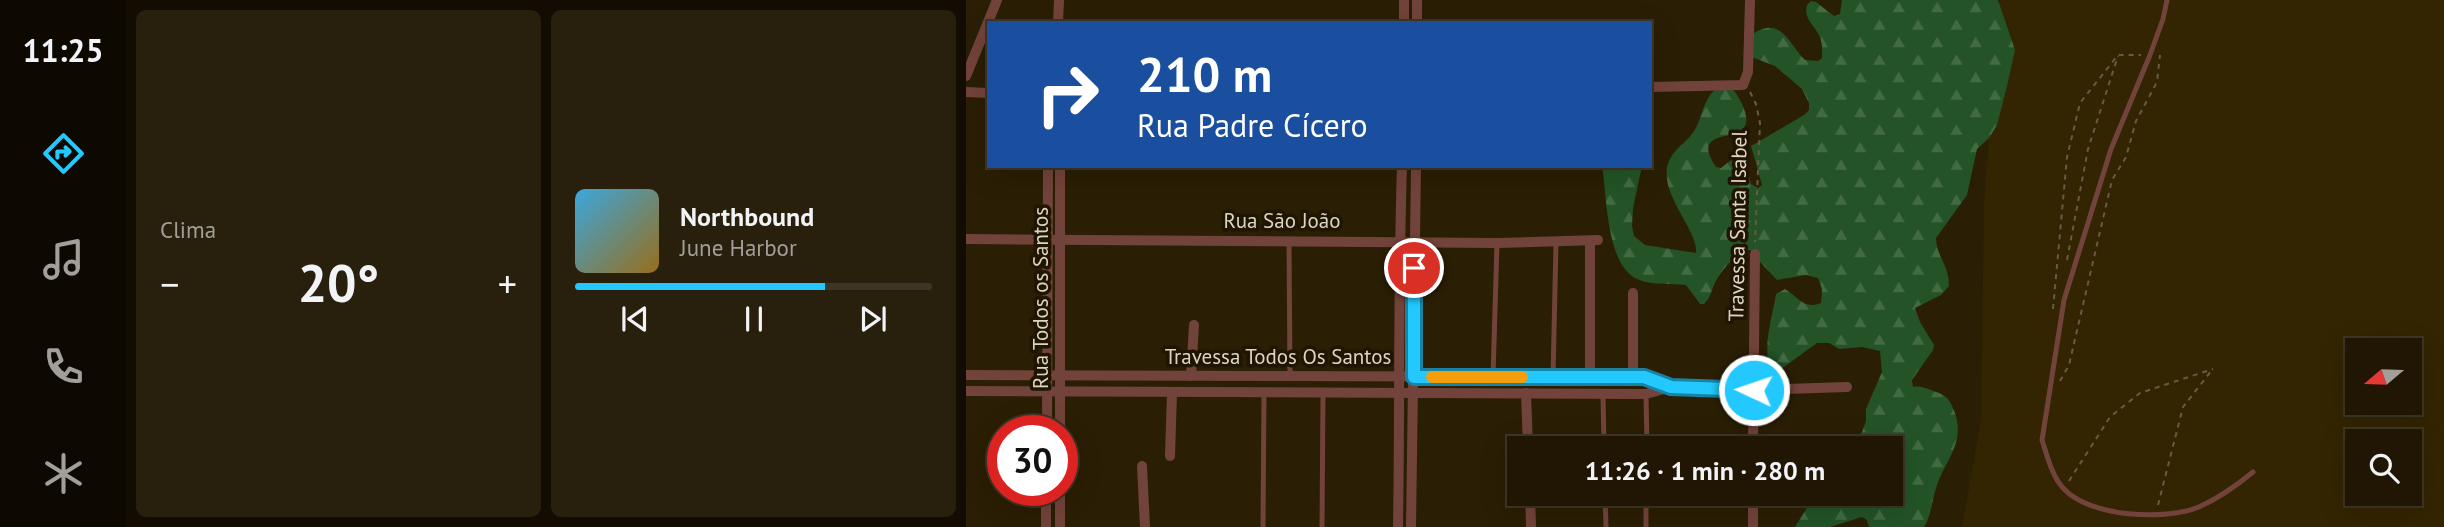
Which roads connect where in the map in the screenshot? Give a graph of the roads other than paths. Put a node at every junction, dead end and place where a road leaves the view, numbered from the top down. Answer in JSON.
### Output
{"nodes":[{"id":1,"x":997,"y":0,"type":"edge"},
{"id":2,"x":1059,"y":0,"type":"edge"},
{"id":3,"x":1404,"y":0,"type":"edge"},
{"id":4,"x":1417,"y":0,"type":"edge"},
{"id":5,"x":1750,"y":0,"type":"edge"},
{"id":6,"x":2167,"y":0,"type":"edge"},
{"id":7,"x":988,"y":21,"type":"edge"},
{"id":8,"x":1058,"y":21,"type":"edge"},
{"id":9,"x":1404,"y":21,"type":"edge"},
{"id":10,"x":1417,"y":21,"type":"edge"},
{"id":11,"x":987,"y":25,"type":"edge"},
{"id":12,"x":966,"y":76,"type":"edge"},
{"id":13,"x":1652,"y":87,"type":"edge"},
{"id":14,"x":966,"y":92,"type":"edge"},
{"id":15,"x":987,"y":93,"type":"edge"},
{"id":16,"x":1048,"y":168,"type":"edge"},
{"id":17,"x":1060,"y":168,"type":"edge"},
{"id":18,"x":1402,"y":168,"type":"edge"},
{"id":19,"x":1416,"y":168,"type":"edge"},
{"id":20,"x":966,"y":239,"type":"edge"},
{"id":21,"x":1048,"y":240,"type":"junction"},
{"id":22,"x":1061,"y":240,"type":"junction"},
{"id":23,"x":1289,"y":241,"type":"junction"},
{"id":24,"x":1399,"y":241,"type":"junction"},
{"id":25,"x":1414,"y":241,"type":"junction"},
{"id":26,"x":1497,"y":243,"type":"junction"},
{"id":27,"x":1556,"y":243,"type":"junction"},
{"id":28,"x":1755,"y":254,"type":"road end"},
{"id":29,"x":1633,"y":293,"type":"dead end"},
{"id":30,"x":1194,"y":325,"type":"dead end"},
{"id":31,"x":966,"y":375,"type":"edge"},
{"id":32,"x":1048,"y":376,"type":"junction"},
{"id":33,"x":1061,"y":376,"type":"junction"},
{"id":34,"x":1191,"y":376,"type":"junction"},
{"id":35,"x":1220,"y":376,"type":"junction"},
{"id":36,"x":1290,"y":376,"type":"junction"},
{"id":37,"x":1400,"y":376,"type":"junction"},
{"id":38,"x":1414,"y":377,"type":"junction"},
{"id":39,"x":1493,"y":377,"type":"junction"},
{"id":40,"x":1553,"y":377,"type":"junction"},
{"id":41,"x":1590,"y":377,"type":"junction"},
{"id":42,"x":1603,"y":377,"type":"junction"},
{"id":43,"x":1633,"y":377,"type":"junction"},
{"id":44,"x":1671,"y":387,"type":"junction"},
{"id":45,"x":1847,"y":387,"type":"dead end"},
{"id":46,"x":1754,"y":390,"type":"junction"},
{"id":47,"x":966,"y":391,"type":"edge"},
{"id":48,"x":1047,"y":391,"type":"junction"},
{"id":49,"x":1060,"y":391,"type":"junction"},
{"id":50,"x":1172,"y":392,"type":"junction"},
{"id":51,"x":1221,"y":392,"type":"junction"},
{"id":52,"x":1264,"y":392,"type":"junction"},
{"id":53,"x":1323,"y":392,"type":"junction"},
{"id":54,"x":1401,"y":393,"type":"junction"},
{"id":55,"x":1414,"y":393,"type":"junction"},
{"id":56,"x":1526,"y":393,"type":"junction"},
{"id":57,"x":1603,"y":393,"type":"junction"},
{"id":58,"x":1646,"y":394,"type":"junction"},
{"id":59,"x":1047,"y":415,"type":"edge"},
{"id":60,"x":1060,"y":415,"type":"edge"},
{"id":61,"x":1528,"y":436,"type":"edge"},
{"id":62,"x":1604,"y":436,"type":"edge"},
{"id":63,"x":1647,"y":436,"type":"edge"},
{"id":64,"x":1754,"y":436,"type":"edge"},
{"id":65,"x":1170,"y":456,"type":"dead end"},
{"id":66,"x":1142,"y":466,"type":"dead end"},
{"id":67,"x":2253,"y":472,"type":"dead end"},
{"id":68,"x":1046,"y":506,"type":"edge"},
{"id":69,"x":1060,"y":506,"type":"edge"},
{"id":70,"x":1530,"y":506,"type":"edge"},
{"id":71,"x":1605,"y":506,"type":"edge"},
{"id":72,"x":1646,"y":506,"type":"edge"},
{"id":73,"x":1753,"y":506,"type":"edge"},
{"id":74,"x":1046,"y":527,"type":"edge"},
{"id":75,"x":1060,"y":527,"type":"edge"},
{"id":76,"x":1145,"y":527,"type":"edge"},
{"id":77,"x":1263,"y":527,"type":"edge"},
{"id":78,"x":1322,"y":527,"type":"edge"},
{"id":79,"x":1398,"y":527,"type":"edge"},
{"id":80,"x":1411,"y":527,"type":"edge"},
{"id":81,"x":1531,"y":527,"type":"edge"},
{"id":82,"x":1606,"y":527,"type":"edge"},
{"id":83,"x":1646,"y":527,"type":"edge"},
{"id":84,"x":1753,"y":527,"type":"edge"}],
"edges":[{"from":1,"to":7,"type":"street"},
{"from":2,"to":8,"type":"street"},
{"from":3,"to":9,"type":"street"},
{"from":4,"to":10,"type":"street"},
{"from":5,"to":13,"type":"street"},
{"from":6,"to":67,"type":"lane"},
{"from":11,"to":12,"type":"street"},
{"from":14,"to":15,"type":"street"},
{"from":16,"to":21,"type":"street","name":"Rua Todos os Santos"},
{"from":17,"to":22,"type":"street","name":"Rua Todos os Santos"},
{"from":18,"to":24,"type":"street"},
{"from":19,"to":25,"type":"street"},
{"from":20,"to":21,"type":"street","name":"Rua São João"},
{"from":21,"to":22,"type":"street","name":"Rua São João"},
{"from":21,"to":32,"type":"street","name":"Rua Todos os Santos"},
{"from":22,"to":23,"type":"street","name":"Rua São João"},
{"from":22,"to":33,"type":"street","name":"Rua Todos os Santos"},
{"from":23,"to":24,"type":"street","name":"Rua São João"},
{"from":23,"to":36,"type":"lane"},
{"from":24,"to":25,"type":"street","name":"Rua São João"},
{"from":24,"to":37,"type":"street"},
{"from":25,"to":26,"type":"street","name":"Rua São João"},
{"from":25,"to":38,"type":"street"},
{"from":26,"to":27,"type":"street","name":"Rua São João"},
{"from":26,"to":39,"type":"lane"},
{"from":27,"to":40,"type":"lane"},
{"from":27,"to":41,"type":"street","name":"Rua São João"},
{"from":28,"to":46,"type":"street","name":"Travessa Santa Isabel"},
{"from":29,"to":43,"type":"street"},
{"from":30,"to":34,"type":"street"},
{"from":31,"to":32,"type":"street","name":"Travessa Todos Os Santos"},
{"from":32,"to":33,"type":"street","name":"Travessa Todos Os Santos"},
{"from":32,"to":48,"type":"street","name":"Rua Todos os Santos"},
{"from":33,"to":34,"type":"street","name":"Travessa Todos Os Santos"},
{"from":33,"to":49,"type":"street","name":"Rua Todos os Santos"},
{"from":34,"to":35,"type":"street","name":"Travessa Todos Os Santos"},
{"from":35,"to":36,"type":"street","name":"Travessa Todos Os Santos"},
{"from":35,"to":51,"type":"street"},
{"from":36,"to":37,"type":"street","name":"Travessa Todos Os Santos"},
{"from":37,"to":38,"type":"street","name":"Travessa Todos Os Santos"},
{"from":37,"to":54,"type":"street"},
{"from":38,"to":39,"type":"street","name":"Travessa Todos Os Santos"},
{"from":38,"to":55,"type":"street"},
{"from":39,"to":40,"type":"street","name":"Travessa Todos Os Santos"},
{"from":40,"to":41,"type":"street","name":"Travessa Todos Os Santos"},
{"from":41,"to":42,"type":"street","name":"Travessa Todos Os Santos"},
{"from":42,"to":43,"type":"street","name":"Travessa Todos Os Santos"},
{"from":42,"to":57,"type":"street"},
{"from":43,"to":44,"type":"street","name":"Travessa Todos Os Santos"},
{"from":44,"to":46,"type":"street","name":"Travessa Todos Os Santos"},
{"from":44,"to":58,"type":"street","name":"Travessa Todos Os Santos"},
{"from":45,"to":46,"type":"street","name":"Travessa Todos Os Santos"},
{"from":46,"to":64,"type":"street","name":"Travessa Santa Isabel"},
{"from":47,"to":48,"type":"street","name":"Travessa Todos Os Santos"},
{"from":48,"to":49,"type":"street","name":"Travessa Todos Os Santos"},
{"from":48,"to":59,"type":"street","name":"Rua Todos os Santos"},
{"from":49,"to":50,"type":"street","name":"Travessa Todos Os Santos"},
{"from":49,"to":60,"type":"street","name":"Rua Todos os Santos"},
{"from":50,"to":51,"type":"street","name":"Travessa Todos Os Santos"},
{"from":50,"to":65,"type":"street","name":"Travessa Todos Os Santos"},
{"from":51,"to":52,"type":"street","name":"Travessa Todos Os Santos"},
{"from":52,"to":53,"type":"street","name":"Travessa Todos Os Santos"},
{"from":52,"to":77,"type":"lane"},
{"from":53,"to":54,"type":"street","name":"Travessa Todos Os Santos"},
{"from":53,"to":78,"type":"lane"},
{"from":54,"to":55,"type":"street","name":"Travessa Todos Os Santos"},
{"from":54,"to":79,"type":"street"},
{"from":55,"to":56,"type":"street","name":"Travessa Todos Os Santos"},
{"from":55,"to":80,"type":"street"},
{"from":56,"to":57,"type":"street","name":"Travessa Todos Os Santos"},
{"from":56,"to":61,"type":"street"},
{"from":57,"to":58,"type":"street","name":"Travessa Todos Os Santos"},
{"from":57,"to":62,"type":"lane"},
{"from":58,"to":63,"type":"lane"},
{"from":66,"to":76,"type":"street"},
{"from":68,"to":74,"type":"street"},
{"from":69,"to":75,"type":"street"},
{"from":70,"to":81,"type":"street"},
{"from":71,"to":82,"type":"lane"},
{"from":72,"to":83,"type":"lane"},
{"from":73,"to":84,"type":"street"}]}
